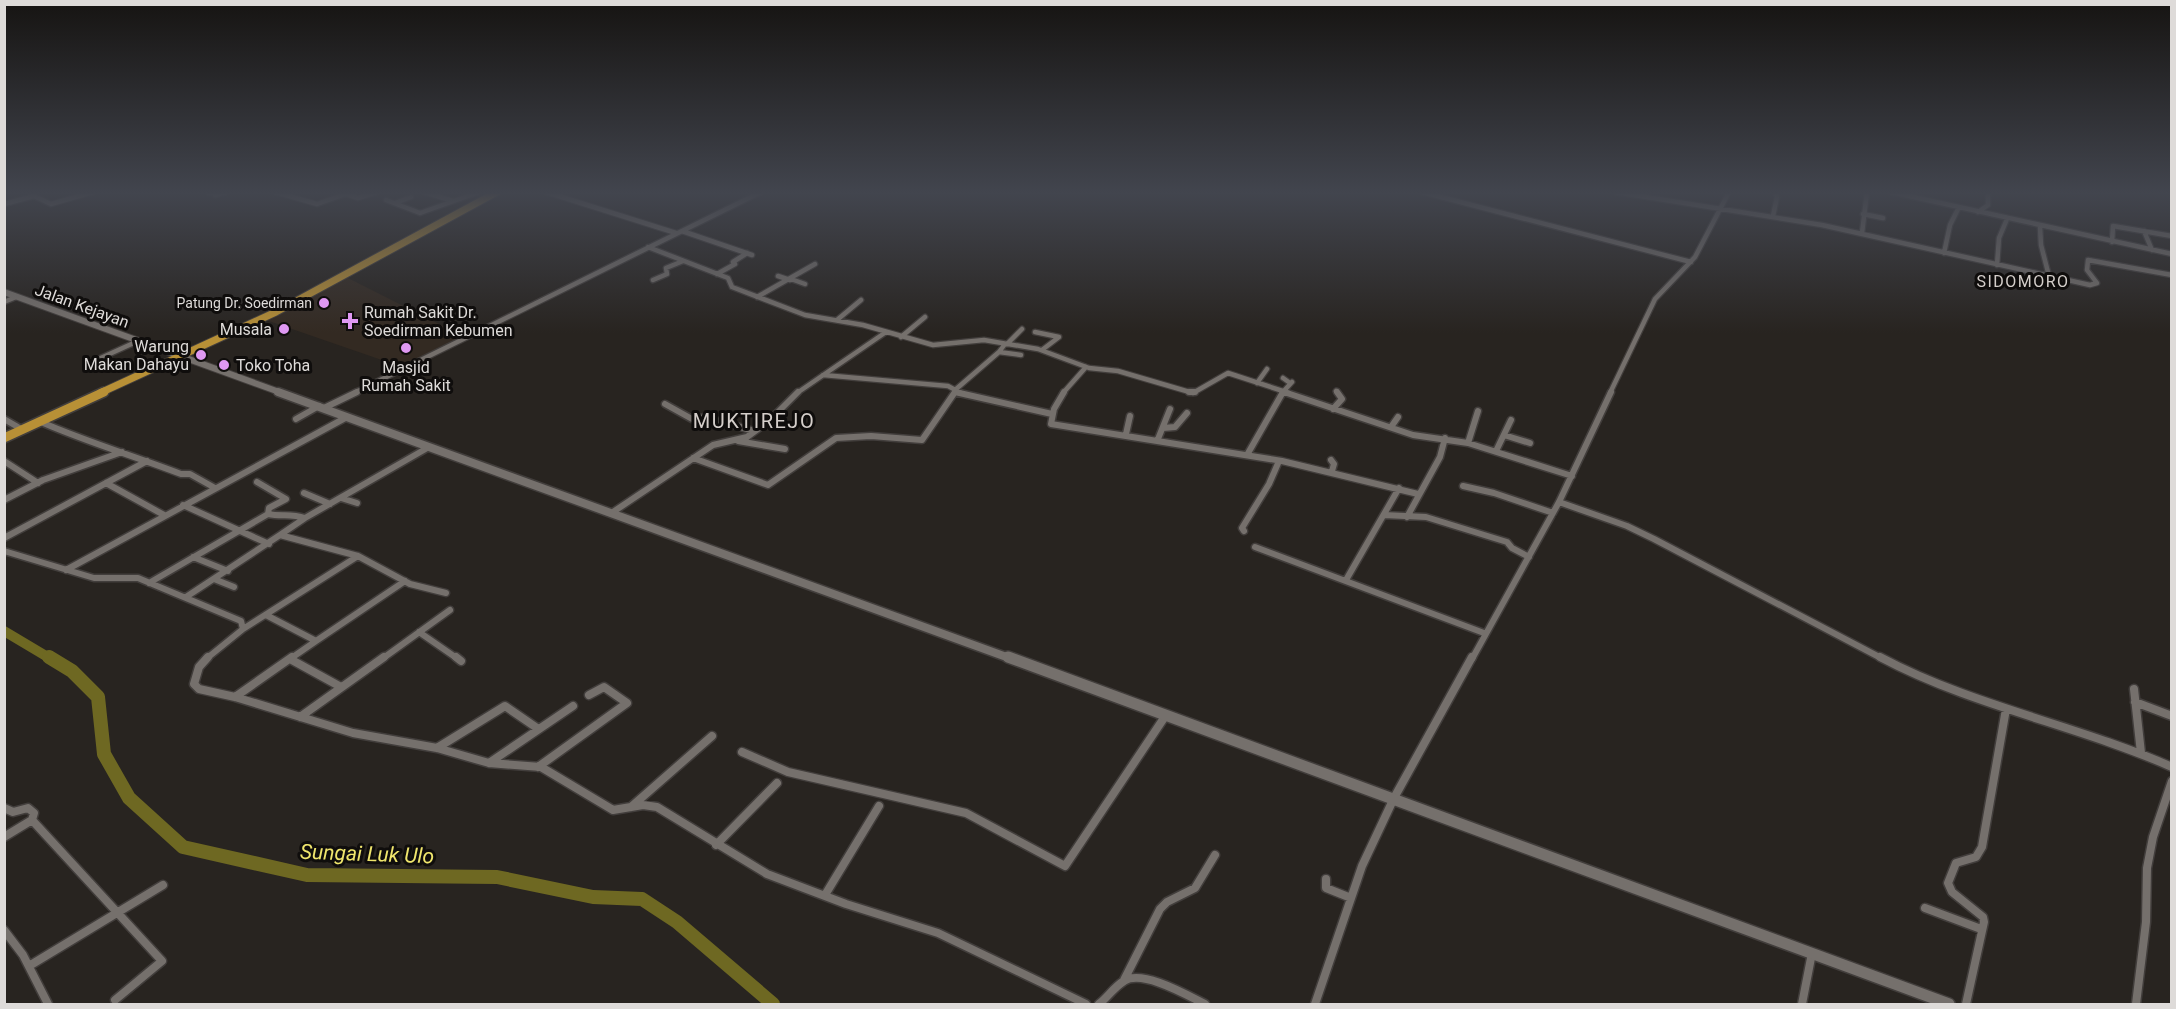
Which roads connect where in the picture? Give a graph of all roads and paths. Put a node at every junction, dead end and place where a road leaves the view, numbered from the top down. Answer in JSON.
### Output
{"nodes":[{"id":1,"x":412,"y":239,"type":"edge"},
{"id":2,"x":664,"y":239,"type":"edge"},
{"id":3,"x":702,"y":239,"type":"edge"},
{"id":4,"x":1603,"y":239,"type":"edge"},
{"id":5,"x":1703,"y":239,"type":"edge"},
{"id":6,"x":1887,"y":239,"type":"edge"},
{"id":7,"x":1947,"y":239,"type":"edge"},
{"id":8,"x":1999,"y":239,"type":"edge"},
{"id":9,"x":2038,"y":239,"type":"edge"},
{"id":10,"x":2098,"y":239,"type":"edge"},
{"id":11,"x":2147,"y":239,"type":"edge"},
{"id":12,"x":2112,"y":242,"type":"joint"},
{"id":13,"x":648,"y":247,"type":"junction"},
{"id":14,"x":2152,"y":250,"type":"junction"},
{"id":15,"x":1944,"y":253,"type":"junction"},
{"id":16,"x":2172,"y":254,"type":"edge"},
{"id":17,"x":684,"y":261,"type":"junction"},
{"id":18,"x":1691,"y":262,"type":"junction"},
{"id":19,"x":815,"y":264,"type":"dead end"},
{"id":20,"x":1997,"y":265,"type":"junction"},
{"id":21,"x":717,"y":274,"type":"junction"},
{"id":22,"x":2172,"y":275,"type":"edge"},
{"id":23,"x":778,"y":276,"type":"dead end"},
{"id":24,"x":2049,"y":276,"type":"junction"},
{"id":25,"x":653,"y":280,"type":"dead end"},
{"id":26,"x":790,"y":280,"type":"junction"},
{"id":27,"x":805,"y":284,"type":"dead end"},
{"id":28,"x":4,"y":292,"type":"edge"},
{"id":29,"x":16,"y":297,"type":"junction"},
{"id":30,"x":757,"y":297,"type":"junction"},
{"id":31,"x":861,"y":300,"type":"dead end"},
{"id":32,"x":4,"y":302,"type":"edge"},
{"id":33,"x":925,"y":317,"type":"dead end"},
{"id":34,"x":837,"y":320,"type":"junction"},
{"id":35,"x":1022,"y":329,"type":"dead end"},
{"id":36,"x":886,"y":332,"type":"junction"},
{"id":37,"x":1035,"y":332,"type":"dead end"},
{"id":38,"x":901,"y":337,"type":"junction"},
{"id":39,"x":138,"y":341,"type":"junction"},
{"id":40,"x":1006,"y":344,"type":"junction"},
{"id":41,"x":1042,"y":350,"type":"junction"},
{"id":42,"x":999,"y":352,"type":"junction"},
{"id":43,"x":1021,"y":355,"type":"dead end"},
{"id":44,"x":184,"y":357,"type":"junction"},
{"id":45,"x":92,"y":362,"type":"dead end"},
{"id":46,"x":1086,"y":367,"type":"junction"},
{"id":47,"x":1267,"y":369,"type":"dead end"},
{"id":48,"x":823,"y":375,"type":"junction"},
{"id":49,"x":1283,"y":378,"type":"dead end"},
{"id":50,"x":1257,"y":383,"type":"junction"},
{"id":51,"x":955,"y":391,"type":"junction"},
{"id":52,"x":1336,"y":391,"type":"dead end"},
{"id":53,"x":1283,"y":392,"type":"junction"},
{"id":54,"x":665,"y":404,"type":"dead end"},
{"id":55,"x":321,"y":407,"type":"junction"},
{"id":56,"x":1170,"y":409,"type":"dead end"},
{"id":57,"x":1333,"y":409,"type":"junction"},
{"id":58,"x":1478,"y":411,"type":"dead end"},
{"id":59,"x":1187,"y":413,"type":"dead end"},
{"id":60,"x":1052,"y":414,"type":"junction"},
{"id":61,"x":1130,"y":416,"type":"dead end"},
{"id":62,"x":347,"y":417,"type":"junction"},
{"id":63,"x":1398,"y":417,"type":"dead end"},
{"id":64,"x":4,"y":419,"type":"edge"},
{"id":65,"x":296,"y":419,"type":"dead end"},
{"id":66,"x":1511,"y":420,"type":"dead end"},
{"id":67,"x":41,"y":422,"type":"junction"},
{"id":68,"x":1163,"y":428,"type":"junction"},
{"id":69,"x":1391,"y":428,"type":"junction"},
{"id":70,"x":23,"y":430,"type":"junction"},
{"id":71,"x":754,"y":431,"type":"junction"},
{"id":72,"x":1126,"y":434,"type":"junction"},
{"id":73,"x":1504,"y":435,"type":"junction"},
{"id":74,"x":4,"y":438,"type":"edge"},
{"id":75,"x":1445,"y":438,"type":"junction"},
{"id":76,"x":1158,"y":439,"type":"junction"},
{"id":77,"x":734,"y":441,"type":"junction"},
{"id":78,"x":1468,"y":443,"type":"junction"},
{"id":79,"x":1530,"y":443,"type":"dead end"},
{"id":80,"x":429,"y":447,"type":"junction"},
{"id":81,"x":785,"y":449,"type":"dead end"},
{"id":82,"x":1496,"y":451,"type":"junction"},
{"id":83,"x":122,"y":452,"type":"junction"},
{"id":84,"x":1246,"y":455,"type":"junction"},
{"id":85,"x":693,"y":458,"type":"junction"},
{"id":86,"x":1331,"y":460,"type":"dead end"},
{"id":87,"x":4,"y":461,"type":"edge"},
{"id":88,"x":147,"y":461,"type":"junction"},
{"id":89,"x":1279,"y":461,"type":"junction"},
{"id":90,"x":1332,"y":471,"type":"junction"},
{"id":91,"x":1572,"y":476,"type":"junction"},
{"id":92,"x":257,"y":482,"type":"dead end"},
{"id":93,"x":38,"y":483,"type":"junction"},
{"id":94,"x":106,"y":483,"type":"junction"},
{"id":95,"x":1463,"y":486,"type":"dead end"},
{"id":96,"x":215,"y":488,"type":"junction"},
{"id":97,"x":1399,"y":488,"type":"junction"},
{"id":98,"x":304,"y":493,"type":"dead end"},
{"id":99,"x":1418,"y":494,"type":"junction"},
{"id":100,"x":341,"y":498,"type":"junction"},
{"id":101,"x":4,"y":500,"type":"edge"},
{"id":102,"x":1559,"y":502,"type":"junction"},
{"id":103,"x":357,"y":503,"type":"dead end"},
{"id":104,"x":330,"y":504,"type":"junction"},
{"id":105,"x":183,"y":505,"type":"junction"},
{"id":106,"x":613,"y":512,"type":"junction"},
{"id":107,"x":1553,"y":513,"type":"junction"},
{"id":108,"x":164,"y":515,"type":"junction"},
{"id":109,"x":1384,"y":515,"type":"junction"},
{"id":110,"x":264,"y":516,"type":"junction"},
{"id":111,"x":1407,"y":517,"type":"junction"},
{"id":112,"x":305,"y":518,"type":"junction"},
{"id":113,"x":236,"y":531,"type":"junction"},
{"id":114,"x":1244,"y":531,"type":"dead end"},
{"id":115,"x":280,"y":534,"type":"junction"},
{"id":116,"x":4,"y":538,"type":"edge"},
{"id":117,"x":269,"y":544,"type":"junction"},
{"id":118,"x":1256,"y":547,"type":"dead end"},
{"id":119,"x":4,"y":551,"type":"edge"},
{"id":120,"x":358,"y":556,"type":"junction"},
{"id":121,"x":193,"y":557,"type":"junction"},
{"id":122,"x":1529,"y":557,"type":"junction"},
{"id":123,"x":66,"y":570,"type":"junction"},
{"id":124,"x":228,"y":571,"type":"junction"},
{"id":125,"x":214,"y":579,"type":"junction"},
{"id":126,"x":1347,"y":580,"type":"junction"},
{"id":127,"x":405,"y":581,"type":"junction"},
{"id":128,"x":149,"y":583,"type":"junction"},
{"id":129,"x":234,"y":587,"type":"dead end"},
{"id":130,"x":446,"y":594,"type":"dead end"},
{"id":131,"x":186,"y":597,"type":"junction"},
{"id":132,"x":450,"y":610,"type":"dead end"},
{"id":133,"x":266,"y":615,"type":"junction"},
{"id":134,"x":243,"y":629,"type":"junction"},
{"id":135,"x":419,"y":632,"type":"junction"},
{"id":136,"x":1484,"y":633,"type":"junction"},
{"id":137,"x":316,"y":641,"type":"junction"},
{"id":138,"x":290,"y":660,"type":"junction"},
{"id":139,"x":461,"y":661,"type":"dead end"},
{"id":140,"x":341,"y":687,"type":"junction"},
{"id":141,"x":2134,"y":689,"type":"dead end"},
{"id":142,"x":589,"y":694,"type":"dead end"},
{"id":143,"x":235,"y":697,"type":"junction"},
{"id":144,"x":2134,"y":702,"type":"junction"},
{"id":145,"x":573,"y":706,"type":"dead end"},
{"id":146,"x":2006,"y":708,"type":"junction"},
{"id":147,"x":1166,"y":715,"type":"junction"},
{"id":148,"x":2172,"y":716,"type":"edge"},
{"id":149,"x":300,"y":717,"type":"junction"},
{"id":150,"x":537,"y":728,"type":"junction"},
{"id":151,"x":712,"y":736,"type":"dead end"},
{"id":152,"x":437,"y":748,"type":"junction"},
{"id":153,"x":742,"y":752,"type":"dead end"},
{"id":154,"x":2141,"y":753,"type":"junction"},
{"id":155,"x":489,"y":763,"type":"junction"},
{"id":156,"x":538,"y":767,"type":"junction"},
{"id":157,"x":2172,"y":767,"type":"edge"},
{"id":158,"x":2172,"y":781,"type":"edge"},
{"id":159,"x":777,"y":783,"type":"dead end"},
{"id":160,"x":1394,"y":798,"type":"junction"},
{"id":161,"x":879,"y":806,"type":"dead end"},
{"id":162,"x":4,"y":808,"type":"edge"},
{"id":163,"x":630,"y":808,"type":"junction"},
{"id":164,"x":32,"y":820,"type":"junction"},
{"id":165,"x":4,"y":837,"type":"edge"},
{"id":166,"x":716,"y":845,"type":"junction"},
{"id":167,"x":1215,"y":855,"type":"dead end"},
{"id":168,"x":1326,"y":879,"type":"dead end"},
{"id":169,"x":163,"y":885,"type":"dead end"},
{"id":170,"x":825,"y":895,"type":"junction"},
{"id":171,"x":1351,"y":898,"type":"junction"},
{"id":172,"x":1926,"y":908,"type":"dead end"},
{"id":173,"x":118,"y":913,"type":"junction"},
{"id":174,"x":1981,"y":929,"type":"junction"},
{"id":175,"x":4,"y":930,"type":"edge"},
{"id":176,"x":1813,"y":953,"type":"junction"},
{"id":177,"x":29,"y":966,"type":"junction"},
{"id":178,"x":1124,"y":980,"type":"junction"},
{"id":179,"x":115,"y":1000,"type":"dead end"},
{"id":180,"x":48,"y":1005,"type":"edge"},
{"id":181,"x":1086,"y":1005,"type":"edge"},
{"id":182,"x":1099,"y":1005,"type":"edge"},
{"id":183,"x":1205,"y":1005,"type":"edge"},
{"id":184,"x":1315,"y":1005,"type":"edge"},
{"id":185,"x":1802,"y":1005,"type":"edge"},
{"id":186,"x":1949,"y":1005,"type":"edge"},
{"id":187,"x":1966,"y":1005,"type":"edge"},
{"id":188,"x":2136,"y":1005,"type":"edge"}],
"edges":[{"from":1,"to":44,"type":"highway"},
{"from":2,"to":13,"type":"street"},
{"from":3,"to":21,"type":"street"},
{"from":4,"to":18,"type":"street"},
{"from":5,"to":18,"type":"street"},
{"from":6,"to":15,"type":"street"},
{"from":7,"to":15,"type":"street"},
{"from":8,"to":20,"type":"street"},
{"from":9,"to":24,"type":"street"},
{"from":10,"to":12,"type":"street"},
{"from":11,"to":14,"type":"street"},
{"from":12,"to":14,"type":"street"},
{"from":13,"to":17,"type":"street"},
{"from":13,"to":55,"type":"street"},
{"from":14,"to":16,"type":"street"},
{"from":15,"to":20,"type":"street"},
{"from":17,"to":21,"type":"street"},
{"from":17,"to":25,"type":"street"},
{"from":18,"to":91,"type":"street"},
{"from":19,"to":26,"type":"street"},
{"from":20,"to":24,"type":"street"},
{"from":21,"to":30,"type":"street"},
{"from":22,"to":24,"type":"street"},
{"from":23,"to":26,"type":"street"},
{"from":26,"to":27,"type":"street"},
{"from":26,"to":30,"type":"street"},
{"from":28,"to":29,"type":"main road","name":"Jalan Kejayan"},
{"from":29,"to":32,"type":"street"},
{"from":29,"to":39,"type":"main road","name":"Jalan Kejayan"},
{"from":30,"to":34,"type":"street"},
{"from":31,"to":34,"type":"street"},
{"from":33,"to":38,"type":"street"},
{"from":34,"to":36,"type":"street"},
{"from":35,"to":40,"type":"street"},
{"from":36,"to":38,"type":"street"},
{"from":36,"to":48,"type":"street"},
{"from":37,"to":41,"type":"street"},
{"from":38,"to":40,"type":"street"},
{"from":39,"to":44,"type":"main road","name":"Jalan Kejayan"},
{"from":39,"to":45,"type":"street"},
{"from":40,"to":41,"type":"street"},
{"from":40,"to":42,"type":"street"},
{"from":41,"to":46,"type":"street"},
{"from":42,"to":43,"type":"street"},
{"from":42,"to":51,"type":"street"},
{"from":44,"to":55,"type":"main road","name":"Jalan Kejayan"},
{"from":44,"to":67,"type":"highway"},
{"from":46,"to":50,"type":"street"},
{"from":46,"to":60,"type":"street"},
{"from":47,"to":50,"type":"street"},
{"from":48,"to":51,"type":"street"},
{"from":48,"to":71,"type":"street"},
{"from":49,"to":53,"type":"street"},
{"from":50,"to":53,"type":"street"},
{"from":51,"to":60,"type":"street"},
{"from":51,"to":85,"type":"street"},
{"from":52,"to":57,"type":"street"},
{"from":53,"to":57,"type":"street"},
{"from":53,"to":84,"type":"street"},
{"from":54,"to":71,"type":"street"},
{"from":55,"to":62,"type":"main road","name":"Jalan Kejayan"},
{"from":55,"to":65,"type":"street"},
{"from":56,"to":68,"type":"street"},
{"from":57,"to":69,"type":"street"},
{"from":58,"to":78,"type":"street"},
{"from":59,"to":68,"type":"street"},
{"from":60,"to":72,"type":"street"},
{"from":61,"to":72,"type":"street"},
{"from":62,"to":80,"type":"main road","name":"Jalan Kejayan"},
{"from":62,"to":96,"type":"street"},
{"from":63,"to":69,"type":"street"},
{"from":64,"to":70,"type":"street"},
{"from":66,"to":73,"type":"street"},
{"from":67,"to":70,"type":"highway"},
{"from":67,"to":83,"type":"street"},
{"from":68,"to":76,"type":"street"},
{"from":69,"to":75,"type":"street"},
{"from":70,"to":74,"type":"highway"},
{"from":71,"to":77,"type":"street"},
{"from":72,"to":76,"type":"street"},
{"from":73,"to":79,"type":"street"},
{"from":73,"to":82,"type":"street"},
{"from":75,"to":78,"type":"street"},
{"from":75,"to":99,"type":"street"},
{"from":76,"to":84,"type":"street"},
{"from":77,"to":81,"type":"street"},
{"from":77,"to":85,"type":"street"},
{"from":78,"to":82,"type":"street"},
{"from":80,"to":100,"type":"street"},
{"from":80,"to":106,"type":"main road","name":"Jalan Kejayan"},
{"from":82,"to":91,"type":"street"},
{"from":83,"to":88,"type":"street"},
{"from":83,"to":93,"type":"street"},
{"from":84,"to":89,"type":"street"},
{"from":85,"to":106,"type":"street"},
{"from":86,"to":90,"type":"street"},
{"from":87,"to":93,"type":"street"},
{"from":88,"to":94,"type":"street"},
{"from":88,"to":96,"type":"street"},
{"from":89,"to":90,"type":"street"},
{"from":89,"to":114,"type":"street"},
{"from":90,"to":97,"type":"street"},
{"from":91,"to":102,"type":"street"},
{"from":92,"to":110,"type":"street"},
{"from":93,"to":101,"type":"street"},
{"from":94,"to":108,"type":"street"},
{"from":94,"to":116,"type":"street"},
{"from":95,"to":107,"type":"street"},
{"from":96,"to":105,"type":"street"},
{"from":97,"to":99,"type":"street"},
{"from":97,"to":109,"type":"street"},
{"from":98,"to":104,"type":"street"},
{"from":99,"to":111,"type":"street"},
{"from":100,"to":103,"type":"street"},
{"from":100,"to":104,"type":"street"},
{"from":102,"to":107,"type":"street"},
{"from":102,"to":146,"type":"street"},
{"from":104,"to":112,"type":"street"},
{"from":105,"to":108,"type":"street"},
{"from":105,"to":113,"type":"street"},
{"from":106,"to":147,"type":"main road","name":"Jalan Kejayan"},
{"from":107,"to":122,"type":"street"},
{"from":108,"to":123,"type":"street"},
{"from":109,"to":111,"type":"street"},
{"from":109,"to":126,"type":"street"},
{"from":110,"to":112,"type":"street"},
{"from":110,"to":113,"type":"street"},
{"from":111,"to":122,"type":"street"},
{"from":112,"to":115,"type":"street"},
{"from":113,"to":117,"type":"street"},
{"from":113,"to":121,"type":"street"},
{"from":115,"to":117,"type":"street"},
{"from":115,"to":120,"type":"street"},
{"from":117,"to":124,"type":"street"},
{"from":118,"to":126,"type":"street"},
{"from":119,"to":123,"type":"street"},
{"from":120,"to":127,"type":"street"},
{"from":120,"to":133,"type":"street"},
{"from":121,"to":124,"type":"street"},
{"from":121,"to":128,"type":"street"},
{"from":122,"to":136,"type":"street"},
{"from":123,"to":128,"type":"street"},
{"from":124,"to":125,"type":"street"},
{"from":125,"to":129,"type":"street"},
{"from":125,"to":131,"type":"street"},
{"from":126,"to":136,"type":"street"},
{"from":127,"to":130,"type":"street"},
{"from":127,"to":137,"type":"street"},
{"from":128,"to":131,"type":"street"},
{"from":131,"to":134,"type":"street"},
{"from":132,"to":135,"type":"street"},
{"from":133,"to":134,"type":"street"},
{"from":133,"to":137,"type":"street"},
{"from":134,"to":143,"type":"street"},
{"from":135,"to":139,"type":"street"},
{"from":135,"to":140,"type":"street"},
{"from":136,"to":160,"type":"street"},
{"from":137,"to":138,"type":"street"},
{"from":138,"to":140,"type":"street"},
{"from":138,"to":143,"type":"street"},
{"from":140,"to":149,"type":"street"},
{"from":141,"to":144,"type":"street"},
{"from":142,"to":156,"type":"street"},
{"from":143,"to":149,"type":"street"},
{"from":144,"to":148,"type":"street"},
{"from":144,"to":154,"type":"street"},
{"from":145,"to":150,"type":"street"},
{"from":146,"to":154,"type":"street"},
{"from":146,"to":174,"type":"street"},
{"from":147,"to":153,"type":"street"},
{"from":147,"to":160,"type":"main road","name":"Jalan Kejayan"},
{"from":149,"to":152,"type":"street"},
{"from":150,"to":152,"type":"street"},
{"from":150,"to":155,"type":"street"},
{"from":151,"to":163,"type":"street"},
{"from":152,"to":155,"type":"street"},
{"from":154,"to":157,"type":"street"},
{"from":155,"to":156,"type":"street"},
{"from":156,"to":163,"type":"street"},
{"from":158,"to":188,"type":"street"},
{"from":159,"to":166,"type":"street"},
{"from":160,"to":171,"type":"street"},
{"from":160,"to":176,"type":"main road","name":"Jalan Kejayan"},
{"from":161,"to":170,"type":"street"},
{"from":162,"to":164,"type":"street"},
{"from":163,"to":166,"type":"street"},
{"from":164,"to":165,"type":"street"},
{"from":164,"to":173,"type":"street"},
{"from":166,"to":170,"type":"street"},
{"from":167,"to":178,"type":"street"},
{"from":168,"to":171,"type":"street"},
{"from":169,"to":173,"type":"street"},
{"from":170,"to":181,"type":"street"},
{"from":171,"to":184,"type":"street"},
{"from":172,"to":174,"type":"street"},
{"from":173,"to":177,"type":"street"},
{"from":173,"to":179,"type":"street"},
{"from":174,"to":187,"type":"street"},
{"from":175,"to":177,"type":"street"},
{"from":176,"to":185,"type":"street"},
{"from":176,"to":186,"type":"main road","name":"Jalan Kejayan"},
{"from":177,"to":180,"type":"street"},
{"from":178,"to":182,"type":"street"},
{"from":178,"to":183,"type":"street"}]}
